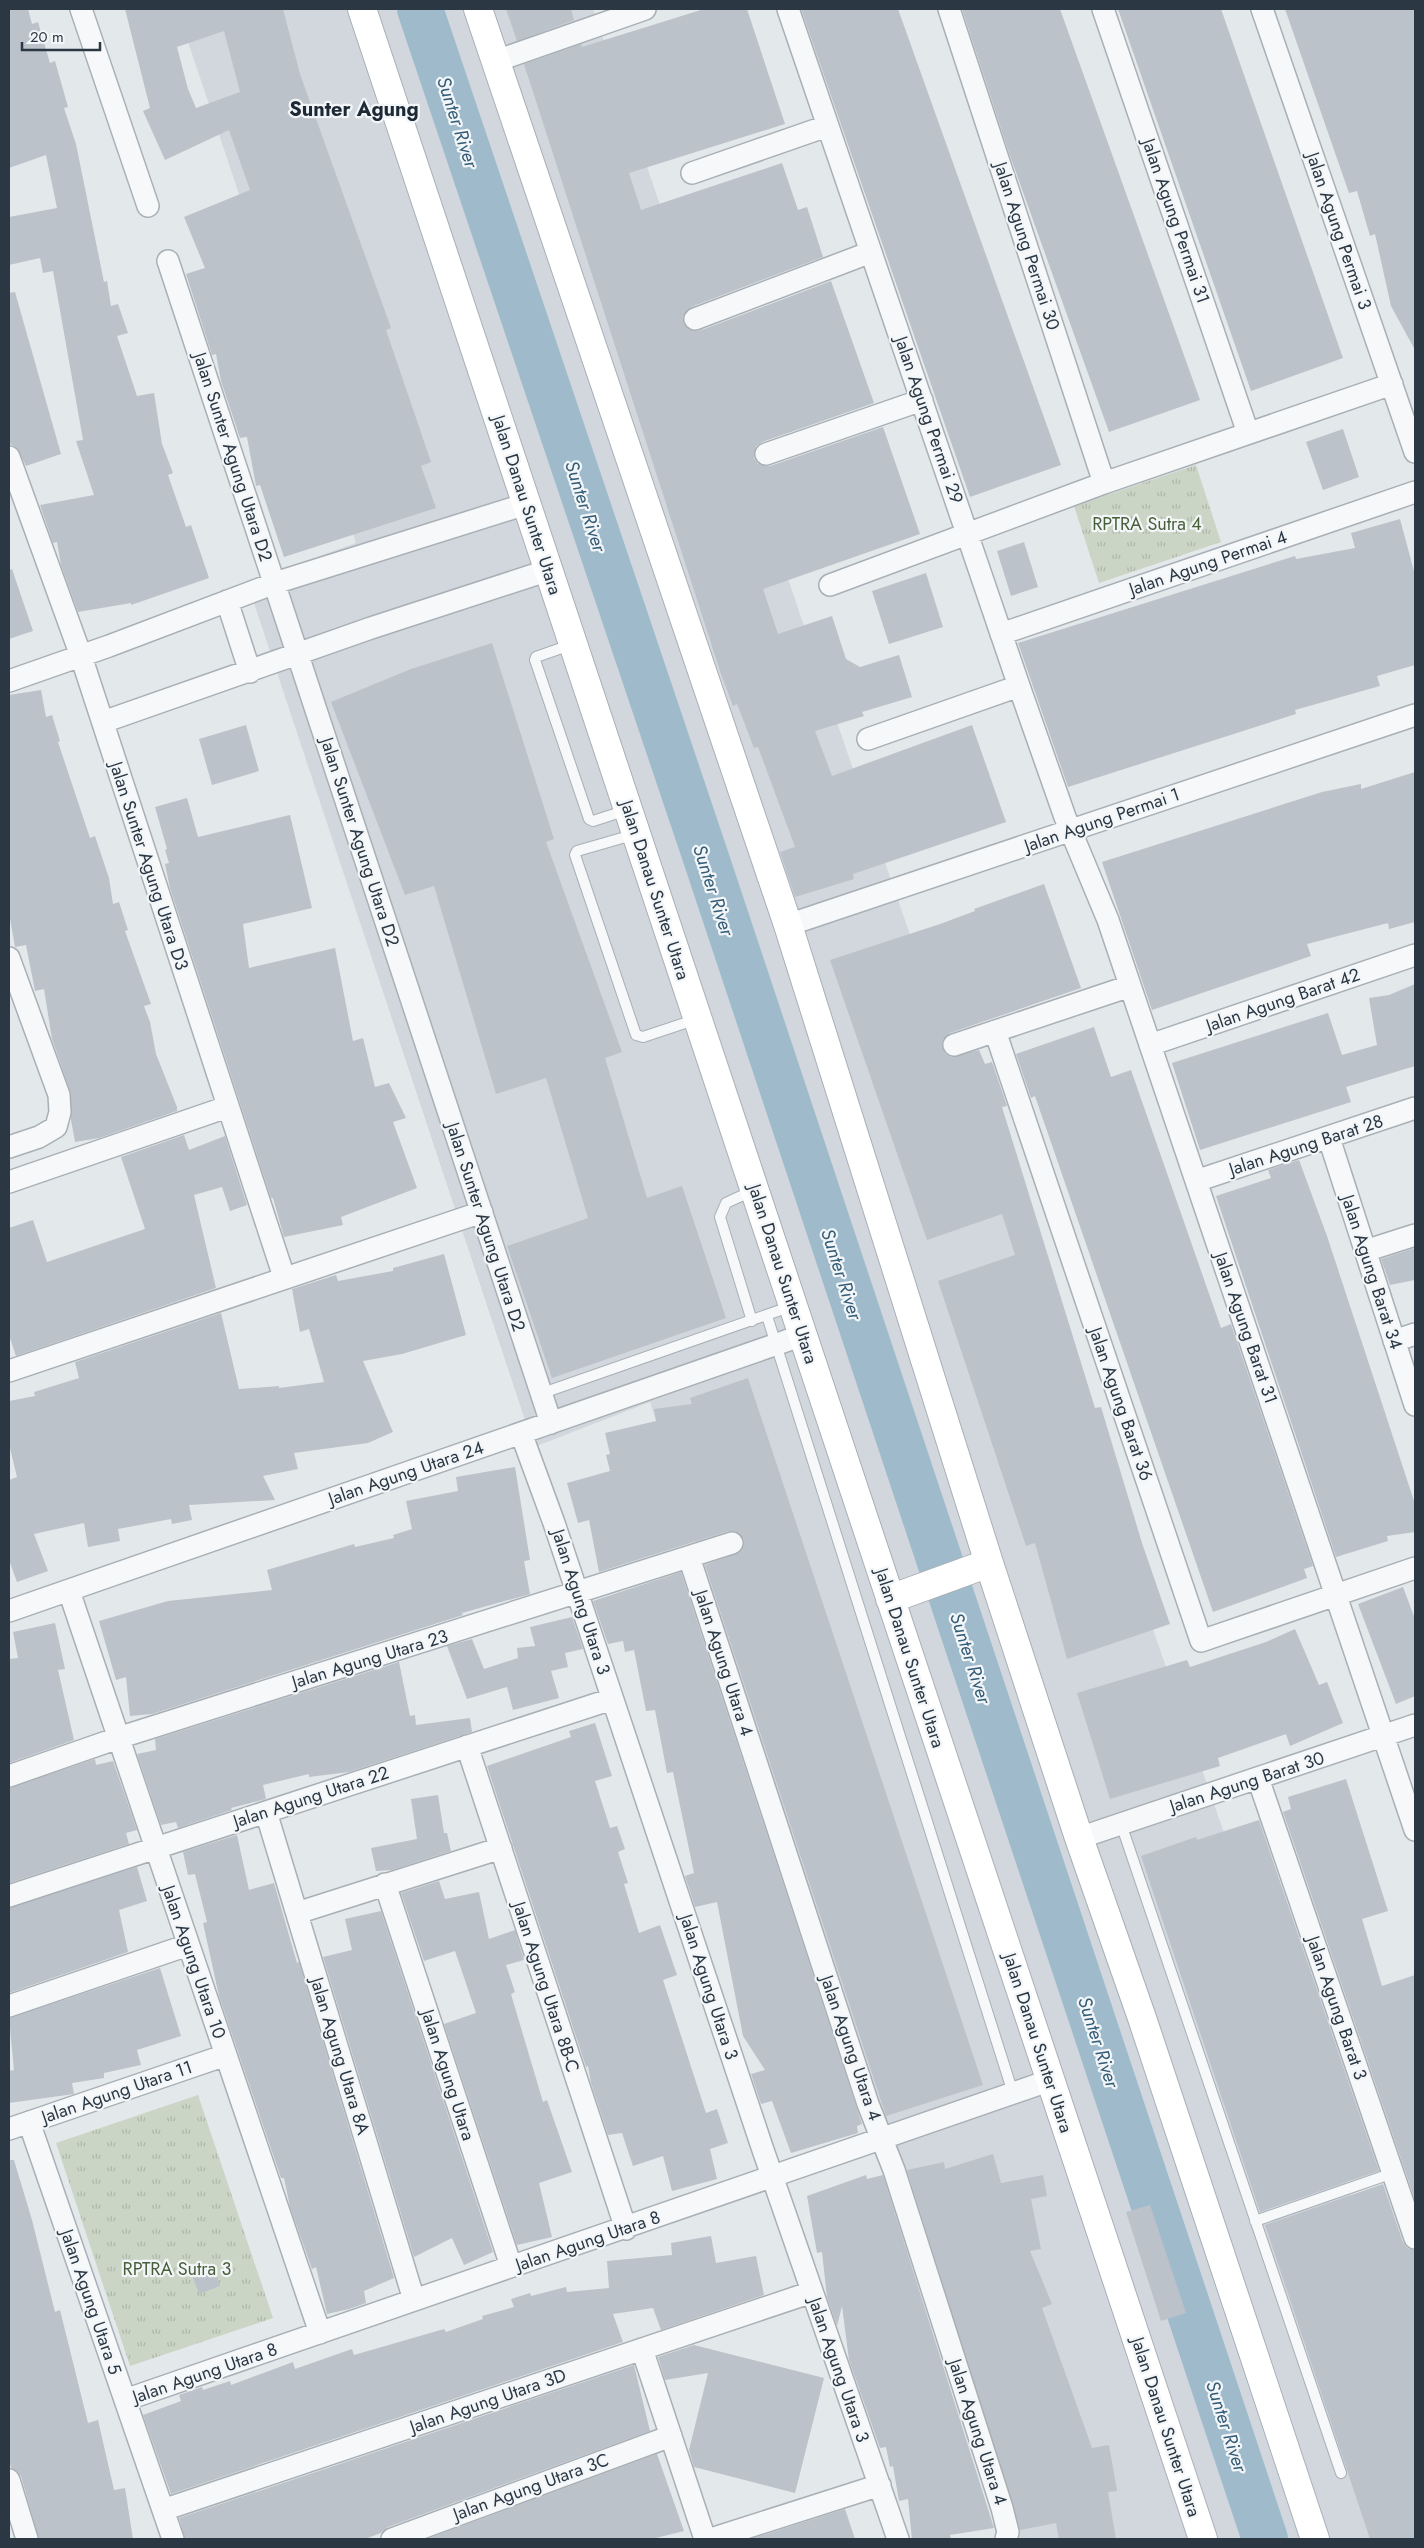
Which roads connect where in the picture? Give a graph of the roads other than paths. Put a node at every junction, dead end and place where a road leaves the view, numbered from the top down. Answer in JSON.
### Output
{"nodes":[{"id":1,"x":81,"y":9,"type":"edge"},
{"id":2,"x":362,"y":9,"type":"edge"},
{"id":3,"x":478,"y":9,"type":"edge"},
{"id":4,"x":645,"y":9,"type":"edge"},
{"id":5,"x":788,"y":9,"type":"edge"},
{"id":6,"x":949,"y":9,"type":"edge"},
{"id":7,"x":1103,"y":9,"type":"edge"},
{"id":8,"x":1262,"y":9,"type":"edge"},
{"id":9,"x":496,"y":61,"type":"junction"},
{"id":10,"x":827,"y":126,"type":"junction"},
{"id":11,"x":692,"y":173,"type":"dead end"},
{"id":12,"x":148,"y":206,"type":"dead end"},
{"id":13,"x":871,"y":252,"type":"junction"},
{"id":14,"x":168,"y":261,"type":"dead end"},
{"id":15,"x":695,"y":319,"type":"dead end"},
{"id":16,"x":1392,"y":384,"type":"junction"},
{"id":17,"x":922,"y":400,"type":"junction"},
{"id":18,"x":1248,"y":433,"type":"junction"},
{"id":19,"x":1415,"y":452,"type":"edge"},
{"id":20,"x":766,"y":454,"type":"dead end"},
{"id":21,"x":9,"y":457,"type":"edge"},
{"id":22,"x":1104,"y":483,"type":"junction"},
{"id":23,"x":1415,"y":492,"type":"edge"},
{"id":24,"x":526,"y":504,"type":"junction"},
{"id":25,"x":16,"y":505,"type":"edge"},
{"id":26,"x":968,"y":533,"type":"junction"},
{"id":27,"x":549,"y":570,"type":"junction"},
{"id":28,"x":275,"y":583,"type":"junction"},
{"id":29,"x":830,"y":585,"type":"dead end"},
{"id":30,"x":228,"y":601,"type":"junction"},
{"id":31,"x":1000,"y":634,"type":"junction"},
{"id":32,"x":573,"y":644,"type":"junction"},
{"id":33,"x":299,"y":654,"type":"junction"},
{"id":34,"x":81,"y":656,"type":"junction"},
{"id":35,"x":250,"y":672,"type":"junction"},
{"id":36,"x":9,"y":680,"type":"edge"},
{"id":37,"x":1019,"y":686,"type":"junction"},
{"id":38,"x":1415,"y":715,"type":"edge"},
{"id":39,"x":103,"y":722,"type":"junction"},
{"id":40,"x":868,"y":738,"type":"dead end"},
{"id":41,"x":632,"y":822,"type":"junction"},
{"id":42,"x":1070,"y":831,"type":"junction"},
{"id":43,"x":1108,"y":920,"type":"joint"},
{"id":44,"x":788,"y":925,"type":"junction"},
{"id":45,"x":1415,"y":955,"type":"edge"},
{"id":46,"x":9,"y":958,"type":"edge"},
{"id":47,"x":1130,"y":986,"type":"junction"},
{"id":48,"x":698,"y":1019,"type":"junction"},
{"id":49,"x":995,"y":1031,"type":"junction"},
{"id":50,"x":954,"y":1045,"type":"dead end"},
{"id":51,"x":1150,"y":1045,"type":"junction"},
{"id":52,"x":227,"y":1107,"type":"junction"},
{"id":53,"x":1415,"y":1108,"type":"edge"},
{"id":54,"x":1329,"y":1138,"type":"junction"},
{"id":55,"x":9,"y":1146,"type":"edge"},
{"id":56,"x":1196,"y":1181,"type":"junction"},
{"id":57,"x":9,"y":1182,"type":"edge"},
{"id":58,"x":755,"y":1190,"type":"junction"},
{"id":59,"x":482,"y":1212,"type":"junction"},
{"id":60,"x":1415,"y":1235,"type":"edge"},
{"id":61,"x":1365,"y":1251,"type":"junction"},
{"id":62,"x":284,"y":1277,"type":"junction"},
{"id":63,"x":793,"y":1306,"type":"junction"},
{"id":64,"x":766,"y":1316,"type":"junction"},
{"id":65,"x":752,"y":1322,"type":"junction"},
{"id":66,"x":1415,"y":1334,"type":"edge"},
{"id":67,"x":803,"y":1335,"type":"junction"},
{"id":68,"x":1394,"y":1341,"type":"junction"},
{"id":69,"x":776,"y":1345,"type":"junction"},
{"id":70,"x":9,"y":1371,"type":"edge"},
{"id":71,"x":540,"y":1394,"type":"junction"},
{"id":72,"x":1415,"y":1405,"type":"edge"},
{"id":73,"x":551,"y":1423,"type":"junction"},
{"id":74,"x":521,"y":1433,"type":"junction"},
{"id":75,"x":732,"y":1543,"type":"dead end"},
{"id":76,"x":689,"y":1557,"type":"junction"},
{"id":77,"x":982,"y":1566,"type":"junction"},
{"id":78,"x":1415,"y":1568,"type":"edge"},
{"id":79,"x":68,"y":1591,"type":"junction"},
{"id":80,"x":578,"y":1593,"type":"junction"},
{"id":81,"x":1336,"y":1594,"type":"junction"},
{"id":82,"x":901,"y":1595,"type":"junction"},
{"id":83,"x":9,"y":1612,"type":"edge"},
{"id":84,"x":612,"y":1699,"type":"junction"},
{"id":85,"x":1415,"y":1725,"type":"edge"},
{"id":86,"x":1384,"y":1736,"type":"junction"},
{"id":87,"x":118,"y":1738,"type":"junction"},
{"id":88,"x":467,"y":1746,"type":"junction"},
{"id":89,"x":9,"y":1776,"type":"edge"},
{"id":90,"x":1258,"y":1778,"type":"junction"},
{"id":91,"x":266,"y":1812,"type":"junction"},
{"id":92,"x":1121,"y":1824,"type":"junction"},
{"id":93,"x":1415,"y":1830,"type":"edge"},
{"id":94,"x":1079,"y":1838,"type":"junction"},
{"id":95,"x":156,"y":1848,"type":"junction"},
{"id":96,"x":501,"y":1848,"type":"junction"},
{"id":97,"x":385,"y":1884,"type":"junction"},
{"id":98,"x":9,"y":1896,"type":"edge"},
{"id":99,"x":297,"y":1913,"type":"junction"},
{"id":100,"x":188,"y":1945,"type":"junction"},
{"id":101,"x":9,"y":2006,"type":"edge"},
{"id":102,"x":226,"y":2055,"type":"junction"},
{"id":103,"x":1051,"y":2080,"type":"junction"},
{"id":104,"x":1013,"y":2093,"type":"junction"},
{"id":105,"x":29,"y":2122,"type":"junction"},
{"id":106,"x":9,"y":2129,"type":"edge"},
{"id":107,"x":882,"y":2138,"type":"junction"},
{"id":108,"x":1393,"y":2173,"type":"junction"},
{"id":109,"x":772,"y":2176,"type":"junction"},
{"id":110,"x":1255,"y":2221,"type":"junction"},
{"id":111,"x":626,"y":2229,"type":"junction"},
{"id":112,"x":1415,"y":2238,"type":"edge"},
{"id":113,"x":511,"y":2266,"type":"junction"},
{"id":114,"x":812,"y":2292,"type":"junction"},
{"id":115,"x":414,"y":2300,"type":"junction"},
{"id":116,"x":320,"y":2334,"type":"junction"},
{"id":117,"x":642,"y":2349,"type":"junction"},
{"id":118,"x":125,"y":2400,"type":"junction"},
{"id":119,"x":671,"y":2436,"type":"junction"},
{"id":120,"x":1341,"y":2473,"type":"dead end"},
{"id":121,"x":9,"y":2480,"type":"edge"},
{"id":122,"x":880,"y":2485,"type":"junction"},
{"id":123,"x":163,"y":2510,"type":"junction"},
{"id":124,"x":27,"y":2539,"type":"edge"},
{"id":125,"x":173,"y":2539,"type":"edge"},
{"id":126,"x":392,"y":2539,"type":"edge"},
{"id":127,"x":704,"y":2539,"type":"edge"},
{"id":128,"x":711,"y":2539,"type":"edge"},
{"id":129,"x":898,"y":2539,"type":"edge"},
{"id":130,"x":1006,"y":2539,"type":"edge"},
{"id":131,"x":1203,"y":2539,"type":"edge"},
{"id":132,"x":1315,"y":2539,"type":"edge"}],
"edges":[{"from":1,"to":12,"type":"street"},
{"from":2,"to":24,"type":"main road","name":"Jalan Danau Sunter Utara"},
{"from":3,"to":9,"type":"main road"},
{"from":4,"to":9,"type":"street"},
{"from":5,"to":10,"type":"street","name":"Jalan Agung Permai 29"},
{"from":6,"to":22,"type":"street","name":"Jalan Agung Permai 30"},
{"from":7,"to":18,"type":"street","name":"Jalan Agung Permai 31"},
{"from":8,"to":16,"type":"street","name":"Jalan Agung Permai 3"},
{"from":9,"to":44,"type":"main road"},
{"from":10,"to":11,"type":"street"},
{"from":10,"to":13,"type":"street","name":"Jalan Agung Permai 29"},
{"from":13,"to":15,"type":"street"},
{"from":13,"to":17,"type":"street","name":"Jalan Agung Permai 29"},
{"from":14,"to":28,"type":"street","name":"Jalan Sunter Agung Utara D2"},
{"from":16,"to":18,"type":"street"},
{"from":16,"to":19,"type":"street","name":"Jalan Agung Permai 3"},
{"from":17,"to":20,"type":"street"},
{"from":17,"to":26,"type":"street","name":"Jalan Agung Permai 29"},
{"from":18,"to":22,"type":"street"},
{"from":21,"to":25,"type":"street","name":"Jalan Sunter Agung Utara D3"},
{"from":22,"to":26,"type":"street"},
{"from":23,"to":31,"type":"street","name":"Jalan Agung Permai 4"},
{"from":24,"to":27,"type":"main road","name":"Jalan Danau Sunter Utara"},
{"from":24,"to":28,"type":"street"},
{"from":25,"to":34,"type":"street","name":"Jalan Sunter Agung Utara D3"},
{"from":26,"to":29,"type":"street"},
{"from":26,"to":31,"type":"street","name":"Jalan Agung Permai 29"},
{"from":27,"to":32,"type":"main road","name":"Jalan Danau Sunter Utara"},
{"from":27,"to":33,"type":"street"},
{"from":28,"to":30,"type":"street"},
{"from":28,"to":33,"type":"street","name":"Jalan Sunter Agung Utara D2"},
{"from":30,"to":34,"type":"street"},
{"from":30,"to":35,"type":"street"},
{"from":31,"to":37,"type":"street","name":"Jalan Agung Permai 29"},
{"from":32,"to":41,"type":"main road","name":"Jalan Danau Sunter Utara"},
{"from":32,"to":41,"type":"lane"},
{"from":33,"to":35,"type":"street"},
{"from":33,"to":59,"type":"street","name":"Jalan Sunter Agung Utara D2"},
{"from":34,"to":36,"type":"street"},
{"from":34,"to":39,"type":"street","name":"Jalan Sunter Agung Utara D3"},
{"from":35,"to":39,"type":"street"},
{"from":37,"to":40,"type":"street"},
{"from":37,"to":42,"type":"street","name":"Jalan Agung Permai 29"},
{"from":38,"to":42,"type":"street","name":"Jalan Agung Permai 1"},
{"from":39,"to":52,"type":"street","name":"Jalan Sunter Agung Utara D3"},
{"from":41,"to":48,"type":"main road","name":"Jalan Danau Sunter Utara"},
{"from":41,"to":48,"type":"lane"},
{"from":42,"to":43,"type":"street","name":"Jalan Agung Permai 29"},
{"from":42,"to":44,"type":"street","name":"Jalan Agung Permai 1"},
{"from":43,"to":47,"type":"street","name":"Jalan Agung Barat 31"},
{"from":44,"to":77,"type":"main road"},
{"from":45,"to":51,"type":"street","name":"Jalan Agung Barat 42"},
{"from":46,"to":55,"type":"street"},
{"from":47,"to":49,"type":"street"},
{"from":47,"to":51,"type":"street","name":"Jalan Agung Barat 31"},
{"from":48,"to":58,"type":"main road","name":"Jalan Danau Sunter Utara"},
{"from":49,"to":50,"type":"street"},
{"from":49,"to":81,"type":"street","name":"Jalan Agung Barat 36"},
{"from":51,"to":56,"type":"street","name":"Jalan Agung Barat 31"},
{"from":52,"to":57,"type":"street"},
{"from":52,"to":62,"type":"street","name":"Jalan Sunter Agung Utara D3"},
{"from":53,"to":54,"type":"street","name":"Jalan Agung Barat 28"},
{"from":54,"to":56,"type":"street","name":"Jalan Agung Barat 28"},
{"from":54,"to":61,"type":"street","name":"Jalan Agung Barat 34"},
{"from":56,"to":81,"type":"street","name":"Jalan Agung Barat 31"},
{"from":58,"to":63,"type":"main road","name":"Jalan Danau Sunter Utara"},
{"from":58,"to":65,"type":"lane"},
{"from":59,"to":62,"type":"street"},
{"from":59,"to":71,"type":"street","name":"Jalan Sunter Agung Utara D2"},
{"from":60,"to":61,"type":"street"},
{"from":61,"to":68,"type":"street","name":"Jalan Agung Barat 34"},
{"from":62,"to":70,"type":"street"},
{"from":63,"to":64,"type":"lane"},
{"from":63,"to":67,"type":"main road","name":"Jalan Danau Sunter Utara"},
{"from":64,"to":65,"type":"lane"},
{"from":64,"to":69,"type":"lane"},
{"from":65,"to":71,"type":"lane"},
{"from":66,"to":68,"type":"street"},
{"from":67,"to":69,"type":"street","name":"Jalan Agung Utara 24"},
{"from":67,"to":82,"type":"main road","name":"Jalan Danau Sunter Utara"},
{"from":68,"to":72,"type":"street","name":"Jalan Agung Barat 34"},
{"from":69,"to":73,"type":"street","name":"Jalan Agung Utara 24"},
{"from":69,"to":104,"type":"lane"},
{"from":71,"to":73,"type":"street","name":"Jalan Sunter Agung Utara D2"},
{"from":73,"to":74,"type":"street","name":"Jalan Agung Utara 24"},
{"from":74,"to":79,"type":"street","name":"Jalan Agung Utara 24"},
{"from":74,"to":80,"type":"street","name":"Jalan Agung Utara 3"},
{"from":75,"to":76,"type":"street","name":"Jalan Agung Utara 23"},
{"from":76,"to":80,"type":"street","name":"Jalan Agung Utara 23"},
{"from":76,"to":107,"type":"street","name":"Jalan Agung Utara 4"},
{"from":77,"to":82,"type":"main road"},
{"from":77,"to":94,"type":"main road"},
{"from":78,"to":81,"type":"street"},
{"from":79,"to":83,"type":"street","name":"Jalan Agung Utara 24"},
{"from":79,"to":87,"type":"street","name":"Jalan Agung Utara 10"},
{"from":80,"to":84,"type":"street","name":"Jalan Agung Utara 3"},
{"from":80,"to":87,"type":"street","name":"Jalan Agung Utara 23"},
{"from":81,"to":86,"type":"street","name":"Jalan Agung Barat 31"},
{"from":82,"to":103,"type":"main road","name":"Jalan Danau Sunter Utara"},
{"from":84,"to":88,"type":"street","name":"Jalan Agung Utara 22"},
{"from":84,"to":109,"type":"street","name":"Jalan Agung Utara 3"},
{"from":85,"to":86,"type":"street","name":"Jalan Agung Barat 30"},
{"from":86,"to":90,"type":"street","name":"Jalan Agung Barat 30"},
{"from":86,"to":93,"type":"street","name":"Jalan Agung Barat 31"},
{"from":87,"to":89,"type":"street","name":"Jalan Agung Utara 23"},
{"from":87,"to":95,"type":"street","name":"Jalan Agung Utara 10"},
{"from":88,"to":91,"type":"street","name":"Jalan Agung Utara 22"},
{"from":88,"to":96,"type":"street","name":"Jalan Agung Utara 8B-C"},
{"from":90,"to":92,"type":"street","name":"Jalan Agung Barat 30"},
{"from":90,"to":108,"type":"street","name":"Jalan Agung Barat 3"},
{"from":91,"to":95,"type":"street","name":"Jalan Agung Utara 22"},
{"from":91,"to":99,"type":"street","name":"Jalan Agung Utara 8A"},
{"from":92,"to":94,"type":"street","name":"Jalan Agung Barat 30"},
{"from":92,"to":110,"type":"lane"},
{"from":94,"to":132,"type":"main road"},
{"from":95,"to":98,"type":"street","name":"Jalan Agung Utara 22"},
{"from":95,"to":100,"type":"street","name":"Jalan Agung Utara 10"},
{"from":96,"to":97,"type":"street"},
{"from":96,"to":111,"type":"street","name":"Jalan Agung Utara 8B-C"},
{"from":97,"to":99,"type":"street"},
{"from":97,"to":113,"type":"street","name":"Jalan Agung Utara"},
{"from":99,"to":115,"type":"street","name":"Jalan Agung Utara 8A"},
{"from":100,"to":101,"type":"street"},
{"from":100,"to":102,"type":"street","name":"Jalan Agung Utara 10"},
{"from":102,"to":105,"type":"street","name":"Jalan Agung Utara 11"},
{"from":102,"to":116,"type":"street","name":"Jalan Agung Utara 10"},
{"from":103,"to":104,"type":"street","name":"Jalan Agung Utara 8"},
{"from":103,"to":131,"type":"main road","name":"Jalan Danau Sunter Utara"},
{"from":104,"to":107,"type":"street","name":"Jalan Agung Utara 8"},
{"from":105,"to":106,"type":"street","name":"Jalan Agung Utara 11"},
{"from":105,"to":118,"type":"street","name":"Jalan Agung Utara 5"},
{"from":107,"to":109,"type":"street","name":"Jalan Agung Utara 8"},
{"from":107,"to":130,"type":"street","name":"Jalan Agung Utara 4"},
{"from":108,"to":110,"type":"lane"},
{"from":108,"to":112,"type":"street","name":"Jalan Agung Barat 3"},
{"from":109,"to":111,"type":"street","name":"Jalan Agung Utara 8"},
{"from":109,"to":114,"type":"street","name":"Jalan Agung Utara 3"},
{"from":110,"to":120,"type":"lane"},
{"from":111,"to":113,"type":"street","name":"Jalan Agung Utara 8"},
{"from":113,"to":115,"type":"street","name":"Jalan Agung Utara 8"},
{"from":114,"to":117,"type":"street","name":"Jalan Agung Utara 3D"},
{"from":114,"to":122,"type":"street","name":"Jalan Agung Utara 3"},
{"from":115,"to":116,"type":"street","name":"Jalan Agung Utara 8"},
{"from":116,"to":118,"type":"street","name":"Jalan Agung Utara 8"},
{"from":117,"to":119,"type":"street"},
{"from":117,"to":123,"type":"street","name":"Jalan Agung Utara 3D"},
{"from":118,"to":123,"type":"street","name":"Jalan Agung Utara 5"},
{"from":119,"to":126,"type":"street","name":"Jalan Agung Utara 3C"},
{"from":119,"to":127,"type":"street"},
{"from":121,"to":124,"type":"street"},
{"from":122,"to":128,"type":"street"},
{"from":122,"to":129,"type":"street","name":"Jalan Agung Utara 3"},
{"from":123,"to":125,"type":"street","name":"Jalan Agung Utara 5"}]}
